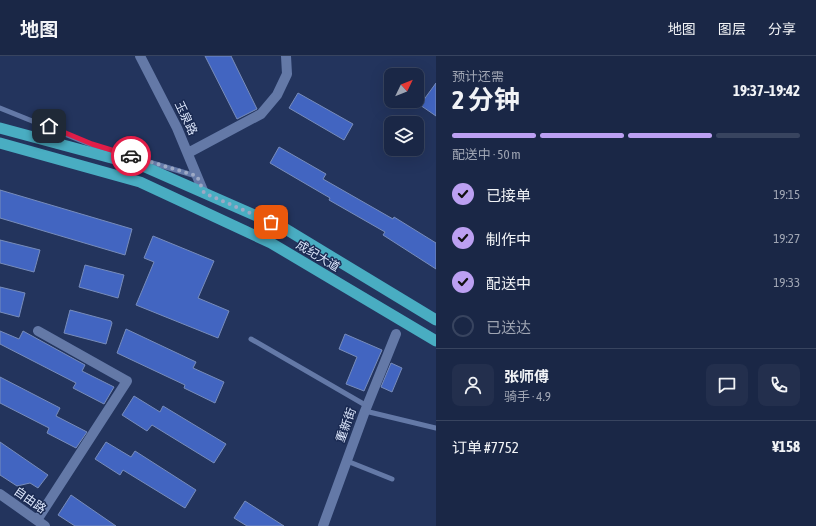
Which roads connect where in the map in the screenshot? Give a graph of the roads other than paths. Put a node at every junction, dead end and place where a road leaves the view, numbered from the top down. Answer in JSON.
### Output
{"nodes":[{"id":1,"x":140,"y":56,"type":"edge"},
{"id":2,"x":286,"y":56,"type":"edge"},
{"id":3,"x":0,"y":108,"type":"edge"},
{"id":4,"x":0,"y":128,"type":"edge"},
{"id":5,"x":0,"y":143,"type":"edge"},
{"id":6,"x":188,"y":153,"type":"junction"},
{"id":7,"x":197,"y":176,"type":"junction"},
{"id":8,"x":204,"y":193,"type":"junction"},
{"id":9,"x":436,"y":320,"type":"edge"},
{"id":10,"x":38,"y":331,"type":"dead end"},
{"id":11,"x":396,"y":334,"type":"dead end"},
{"id":12,"x":251,"y":339,"type":"dead end"},
{"id":13,"x":436,"y":341,"type":"edge"},
{"id":14,"x":366,"y":408,"type":"junction"},
{"id":15,"x":436,"y":428,"type":"edge"},
{"id":16,"x":347,"y":461,"type":"junction"},
{"id":17,"x":392,"y":479,"type":"dead end"},
{"id":18,"x":0,"y":494,"type":"edge"},
{"id":19,"x":41,"y":523,"type":"edge"},
{"id":20,"x":323,"y":526,"type":"edge"}],
"edges":[{"from":1,"to":6,"type":"street","name":"玉泉路"},
{"from":2,"to":6,"type":"street"},
{"from":3,"to":7,"type":"lane"},
{"from":4,"to":8,"type":"highway","name":"成纪大道"},
{"from":5,"to":13,"type":"highway","name":"成纪大道"},
{"from":6,"to":7,"type":"street","name":"玉泉路"},
{"from":7,"to":8,"type":"street","name":"玉泉路"},
{"from":8,"to":9,"type":"highway","name":"成纪大道"},
{"from":10,"to":19,"type":"street"},
{"from":11,"to":14,"type":"street","name":"重新街"},
{"from":12,"to":14,"type":"lane"},
{"from":14,"to":15,"type":"lane"},
{"from":14,"to":16,"type":"street","name":"重新街"},
{"from":16,"to":17,"type":"lane"},
{"from":16,"to":20,"type":"street","name":"重新街"},
{"from":18,"to":19,"type":"street","name":"自由路"}]}
